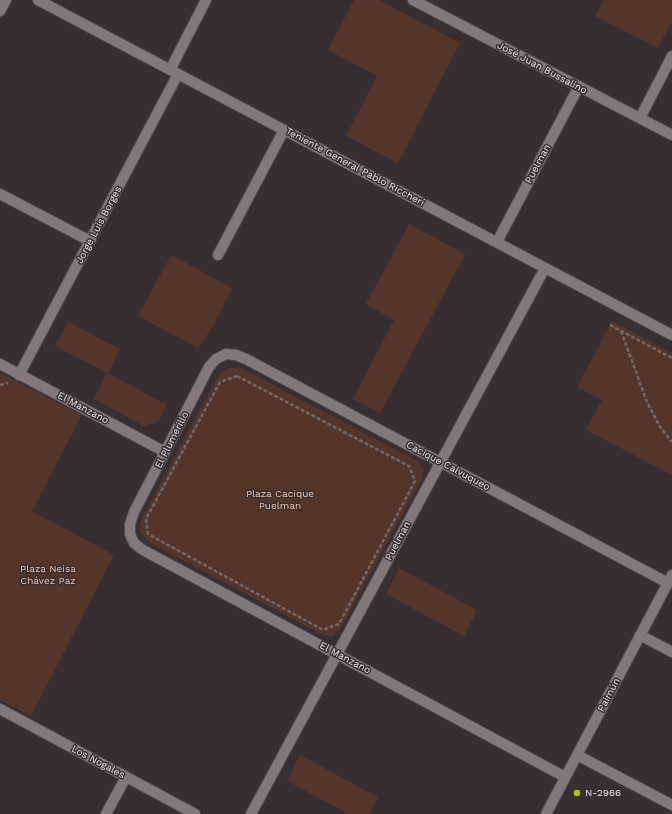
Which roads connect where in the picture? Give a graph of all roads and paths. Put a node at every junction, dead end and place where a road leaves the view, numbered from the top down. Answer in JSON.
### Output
{"nodes":[{"id":1,"x":6,"y":0,"type":"edge"},
{"id":2,"x":38,"y":0,"type":"edge"},
{"id":3,"x":206,"y":0,"type":"edge"},
{"id":4,"x":413,"y":0,"type":"edge"},
{"id":5,"x":0,"y":11,"type":"edge"},
{"id":6,"x":672,"y":56,"type":"edge"},
{"id":7,"x":174,"y":72,"type":"junction"},
{"id":8,"x":579,"y":86,"type":"junction"},
{"id":9,"x":640,"y":118,"type":"junction"},
{"id":10,"x":284,"y":130,"type":"junction"},
{"id":11,"x":672,"y":135,"type":"edge"},
{"id":12,"x":0,"y":194,"type":"edge"},
{"id":13,"x":90,"y":242,"type":"junction"},
{"id":14,"x":497,"y":242,"type":"junction"},
{"id":15,"x":218,"y":255,"type":"dead end"},
{"id":16,"x":545,"y":268,"type":"junction"},
{"id":17,"x":610,"y":325,"type":"dead end"},
{"id":18,"x":621,"y":331,"type":"junction"},
{"id":19,"x":672,"y":335,"type":"edge"},
{"id":20,"x":226,"y":354,"type":"joint"},
{"id":21,"x":672,"y":358,"type":"edge"},
{"id":22,"x":0,"y":364,"type":"edge"},
{"id":23,"x":19,"y":375,"type":"junction"},
{"id":24,"x":672,"y":442,"type":"edge"},
{"id":25,"x":165,"y":452,"type":"junction"},
{"id":26,"x":440,"y":462,"type":"junction"},
{"id":27,"x":409,"y":466,"type":"joint"},
{"id":28,"x":130,"y":534,"type":"joint"},
{"id":29,"x":670,"y":579,"type":"edge"},
{"id":30,"x":640,"y":635,"type":"junction"},
{"id":31,"x":672,"y":652,"type":"edge"},
{"id":32,"x":337,"y":654,"type":"junction"},
{"id":33,"x":0,"y":709,"type":"edge"},
{"id":34,"x":577,"y":755,"type":"junction"},
{"id":35,"x":126,"y":777,"type":"junction"},
{"id":36,"x":565,"y":777,"type":"junction"},
{"id":37,"x":672,"y":805,"type":"edge"},
{"id":38,"x":106,"y":814,"type":"edge"},
{"id":39,"x":195,"y":814,"type":"edge"},
{"id":40,"x":251,"y":814,"type":"edge"},
{"id":41,"x":546,"y":814,"type":"edge"}],
"edges":[{"from":1,"to":5,"type":"street"},
{"from":2,"to":7,"type":"street","name":"Teniente General Pablo Riccheri"},
{"from":3,"to":7,"type":"street","name":"Jorge Luis Borges"},
{"from":4,"to":8,"type":"street","name":"José Juan Bussalino"},
{"from":6,"to":9,"type":"street"},
{"from":7,"to":10,"type":"street","name":"Teniente General Pablo Riccheri"},
{"from":7,"to":13,"type":"street","name":"Jorge Luis Borges"},
{"from":8,"to":9,"type":"street","name":"José Juan Bussalino"},
{"from":8,"to":14,"type":"street","name":"Puelman"},
{"from":9,"to":11,"type":"street","name":"José Juan Bussalino"},
{"from":10,"to":14,"type":"street","name":"Teniente General Pablo Riccheri"},
{"from":10,"to":15,"type":"street"},
{"from":12,"to":13,"type":"street"},
{"from":13,"to":23,"type":"street","name":"Jorge Luis Borges"},
{"from":14,"to":16,"type":"street","name":"Teniente General Pablo Riccheri"},
{"from":16,"to":19,"type":"street","name":"Teniente General Pablo Riccheri"},
{"from":16,"to":26,"type":"street","name":"Puelman"},
{"from":17,"to":18,"type":"path"},
{"from":18,"to":21,"type":"path"},
{"from":18,"to":24,"type":"path"},
{"from":20,"to":25,"type":"street","name":"El Plumerillo"},
{"from":20,"to":26,"type":"street","name":"Cacique Calvuqueo"},
{"from":22,"to":23,"type":"street","name":"El Manzano"},
{"from":23,"to":25,"type":"street","name":"El Manzano"},
{"from":25,"to":28,"type":"street","name":"El Plumerillo"},
{"from":26,"to":29,"type":"street","name":"Cacique Calvuqueo"},
{"from":26,"to":32,"type":"street","name":"Puelman"},
{"from":27,"to":27,"type":"path"},
{"from":28,"to":32,"type":"street","name":"El Manzano"},
{"from":29,"to":30,"type":"street","name":"Paimún"},
{"from":30,"to":31,"type":"street"},
{"from":30,"to":34,"type":"street","name":"Paimún"},
{"from":32,"to":36,"type":"street","name":"El Manzano"},
{"from":32,"to":40,"type":"street","name":"Puelman"},
{"from":33,"to":35,"type":"street","name":"Los Nogales"},
{"from":34,"to":36,"type":"street","name":"Paimún"},
{"from":34,"to":37,"type":"street"},
{"from":35,"to":38,"type":"street"},
{"from":35,"to":39,"type":"street","name":"Los Nogales"},
{"from":36,"to":41,"type":"street","name":"Paimún"}]}
